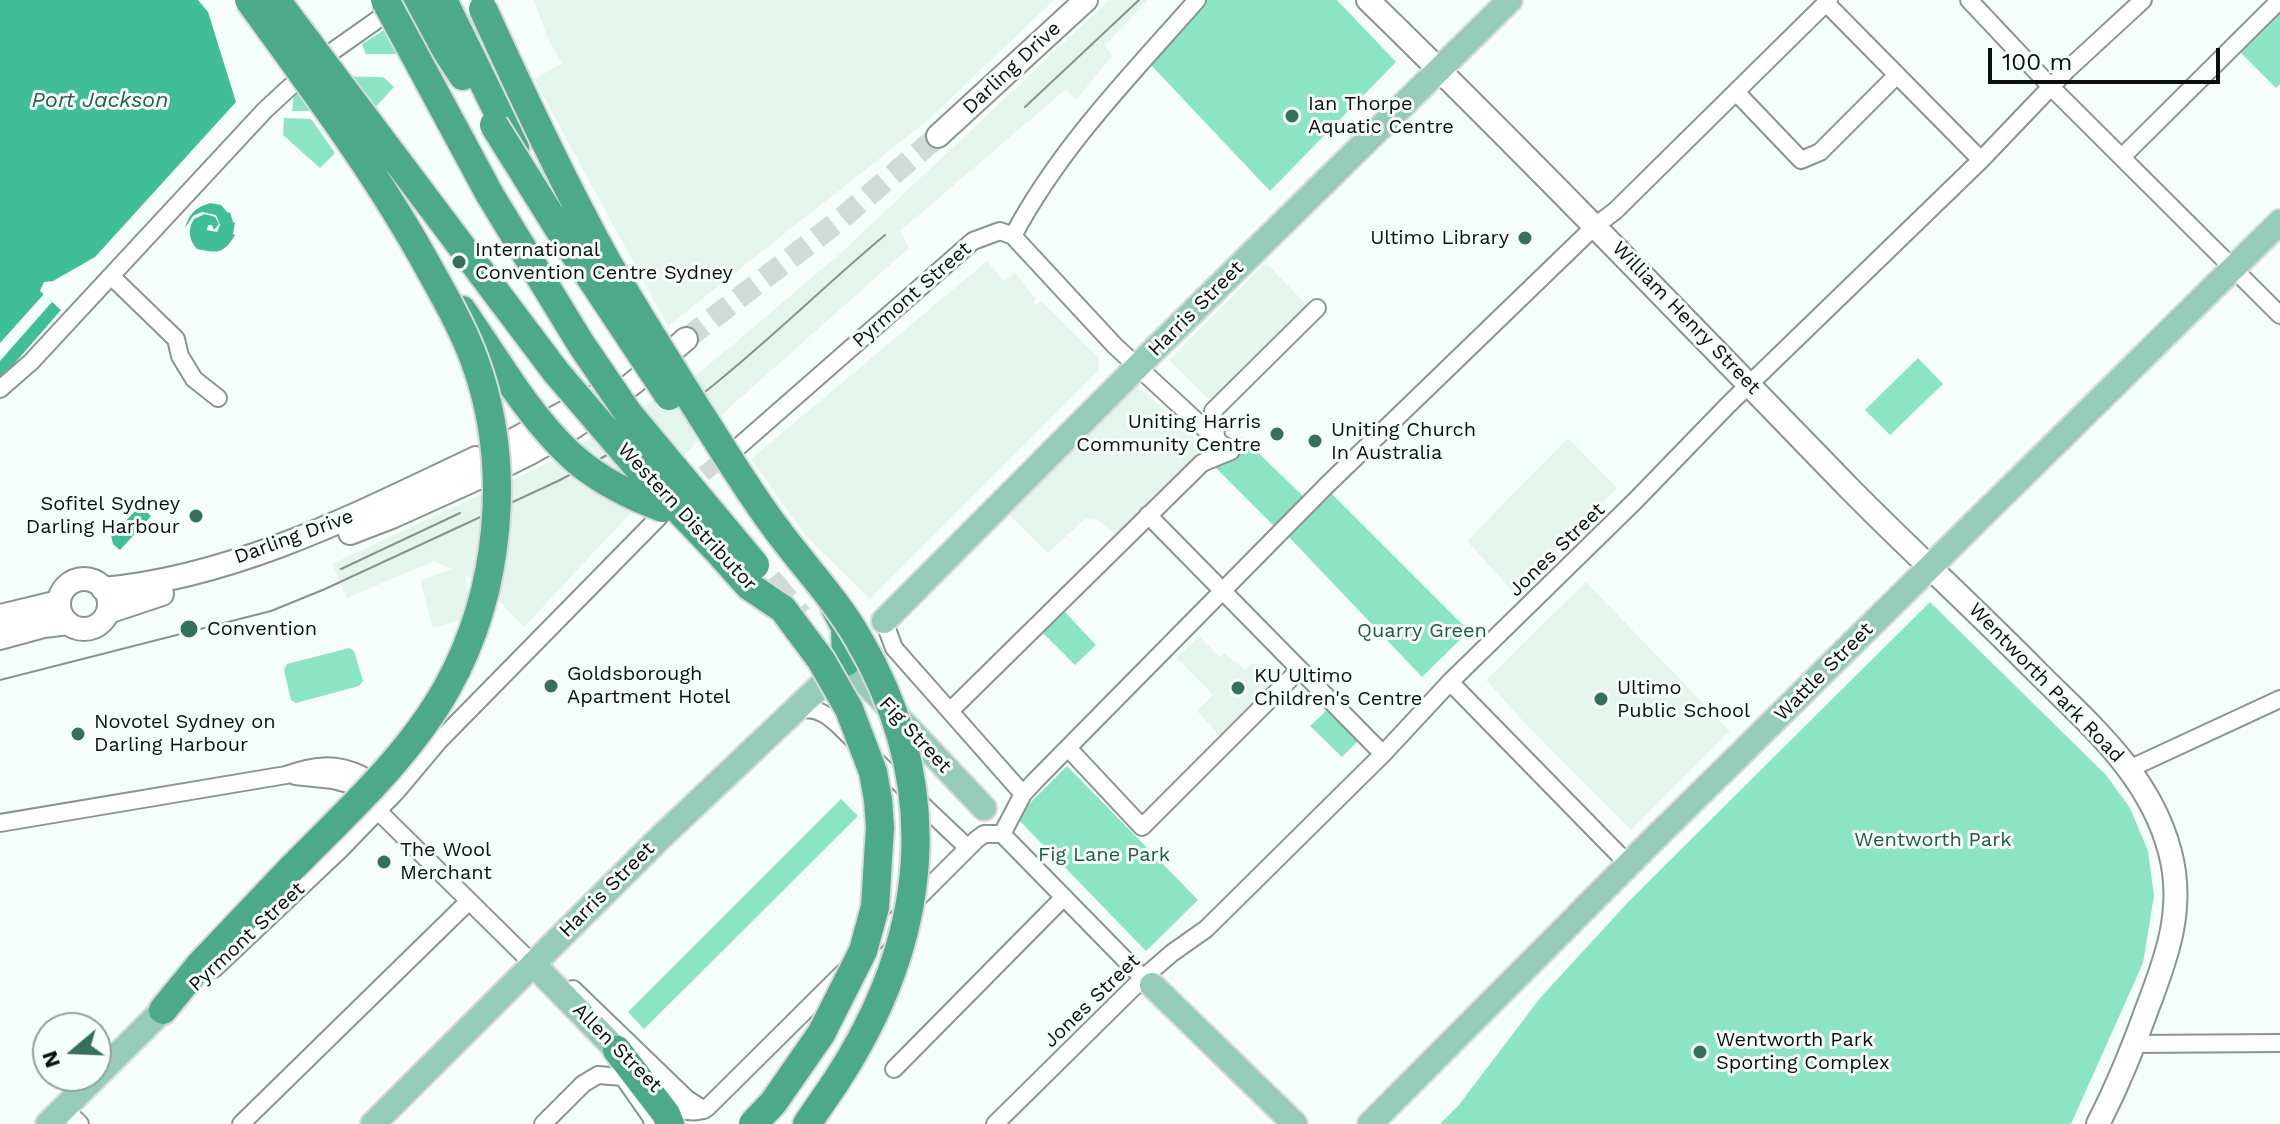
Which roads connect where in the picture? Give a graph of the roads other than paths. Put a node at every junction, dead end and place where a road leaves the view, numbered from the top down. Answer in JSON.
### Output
{"nodes":[{"id":1,"x":249,"y":0,"type":"edge"},
{"id":2,"x":276,"y":0,"type":"edge"},
{"id":3,"x":385,"y":0,"type":"edge"},
{"id":4,"x":405,"y":0,"type":"edge"},
{"id":5,"x":413,"y":0,"type":"edge"},
{"id":6,"x":443,"y":0,"type":"edge"},
{"id":7,"x":479,"y":0,"type":"edge"},
{"id":8,"x":1064,"y":0,"type":"edge"},
{"id":9,"x":1086,"y":0,"type":"edge"},
{"id":10,"x":1197,"y":0,"type":"edge"},
{"id":11,"x":1368,"y":0,"type":"edge"},
{"id":12,"x":1510,"y":0,"type":"edge"},
{"id":13,"x":1969,"y":0,"type":"edge"},
{"id":14,"x":2143,"y":0,"type":"edge"},
{"id":15,"x":2280,"y":0,"type":"edge"},
{"id":16,"x":1828,"y":1,"type":"edge"},
{"id":17,"x":1440,"y":69,"type":"junction"},
{"id":18,"x":1897,"y":75,"type":"junction"},
{"id":19,"x":2051,"y":87,"type":"junction"},
{"id":20,"x":1736,"y":92,"type":"junction"},
{"id":21,"x":2122,"y":157,"type":"junction"},
{"id":22,"x":1981,"y":160,"type":"junction"},
{"id":23,"x":402,"y":219,"type":"junction"},
{"id":24,"x":2280,"y":222,"type":"edge"},
{"id":25,"x":1595,"y":226,"type":"junction"},
{"id":26,"x":1013,"y":236,"type":"junction"},
{"id":27,"x":2234,"y":267,"type":"junction"},
{"id":28,"x":111,"y":276,"type":"junction"},
{"id":29,"x":1317,"y":308,"type":"dead end"},
{"id":30,"x":2280,"y":315,"type":"edge"},
{"id":31,"x":683,"y":335,"type":"tunnel mouth"},
{"id":32,"x":1138,"y":366,"type":"junction"},
{"id":33,"x":1750,"y":384,"type":"junction"},
{"id":34,"x":0,"y":389,"type":"edge"},
{"id":35,"x":218,"y":398,"type":"dead end"},
{"id":36,"x":1222,"y":444,"type":"junction"},
{"id":37,"x":737,"y":448,"type":"tunnel mouth"},
{"id":38,"x":505,"y":455,"type":"dead end"},
{"id":39,"x":751,"y":494,"type":"junction"},
{"id":40,"x":661,"y":512,"type":"joint"},
{"id":41,"x":1148,"y":515,"type":"junction"},
{"id":42,"x":1931,"y":567,"type":"junction"},
{"id":43,"x":103,"y":589,"type":"junction"},
{"id":44,"x":1221,"y":591,"type":"junction"},
{"id":45,"x":59,"y":602,"type":"junction"},
{"id":46,"x":783,"y":609,"type":"junction"},
{"id":47,"x":108,"y":612,"type":"junction"},
{"id":48,"x":0,"y":616,"type":"edge"},
{"id":49,"x":884,"y":621,"type":"joint"},
{"id":50,"x":68,"y":623,"type":"junction"},
{"id":51,"x":0,"y":638,"type":"edge"},
{"id":52,"x":846,"y":662,"type":"junction"},
{"id":53,"x":1298,"y":671,"type":"junction"},
{"id":54,"x":1450,"y":682,"type":"junction"},
{"id":55,"x":2280,"y":699,"type":"edge"},
{"id":56,"x":951,"y":710,"type":"junction"},
{"id":57,"x":795,"y":711,"type":"junction"},
{"id":58,"x":438,"y":742,"type":"junction"},
{"id":59,"x":1068,"y":748,"type":"junction"},
{"id":60,"x":1383,"y":754,"type":"junction"},
{"id":61,"x":410,"y":763,"type":"dead end"},
{"id":62,"x":2129,"y":769,"type":"junction"},
{"id":63,"x":357,"y":780,"type":"dead end"},
{"id":64,"x":1023,"y":794,"type":"junction"},
{"id":65,"x":375,"y":808,"type":"junction"},
{"id":66,"x":984,"y":808,"type":"dead end"},
{"id":67,"x":0,"y":823,"type":"edge"},
{"id":68,"x":1002,"y":834,"type":"junction"},
{"id":69,"x":968,"y":848,"type":"junction"},
{"id":70,"x":1629,"y":865,"type":"junction"},
{"id":71,"x":1064,"y":897,"type":"junction"},
{"id":72,"x":469,"y":901,"type":"junction"},
{"id":73,"x":537,"y":961,"type":"junction"},
{"id":74,"x":1148,"y":981,"type":"junction"},
{"id":75,"x":163,"y":1010,"type":"junction"},
{"id":76,"x":2280,"y":1043,"type":"edge"},
{"id":77,"x":2134,"y":1044,"type":"junction"},
{"id":78,"x":617,"y":1050,"type":"junction"},
{"id":79,"x":894,"y":1069,"type":"dead end"},
{"id":80,"x":704,"y":1110,"type":"junction"},
{"id":81,"x":766,"y":1114,"type":"edge"},
{"id":82,"x":64,"y":1119,"type":"edge"},
{"id":83,"x":241,"y":1124,"type":"edge"},
{"id":84,"x":373,"y":1124,"type":"edge"},
{"id":85,"x":543,"y":1124,"type":"edge"},
{"id":86,"x":653,"y":1124,"type":"edge"},
{"id":87,"x":670,"y":1124,"type":"edge"},
{"id":88,"x":753,"y":1124,"type":"edge"},
{"id":89,"x":807,"y":1124,"type":"edge"},
{"id":90,"x":995,"y":1124,"type":"edge"},
{"id":91,"x":1295,"y":1124,"type":"edge"},
{"id":92,"x":1370,"y":1124,"type":"edge"},
{"id":93,"x":2098,"y":1124,"type":"edge"}],
"edges":[{"from":1,"to":23,"type":"highway","bridge":true},
{"from":2,"to":46,"type":"highway","name":"Western Distributor","bridge":true},
{"from":3,"to":46,"type":"highway","bridge":true},
{"from":4,"to":28,"type":"street"},
{"from":5,"to":39,"type":"highway","bridge":true},
{"from":6,"to":52,"type":"highway","bridge":true},
{"from":7,"to":39,"type":"highway","bridge":true},
{"from":8,"to":9,"type":"street","name":"Darling Drive"},
{"from":10,"to":26,"type":"street"},
{"from":11,"to":17,"type":"street","name":"William Henry Street"},
{"from":12,"to":17,"type":"main road","name":"Harris Street"},
{"from":13,"to":19,"type":"street"},
{"from":14,"to":19,"type":"street","name":"Jones Street"},
{"from":15,"to":21,"type":"street"},
{"from":16,"to":18,"type":"street"},
{"from":16,"to":20,"type":"street"},
{"from":17,"to":25,"type":"street","name":"William Henry Street"},
{"from":17,"to":32,"type":"main road","name":"Harris Street"},
{"from":18,"to":20,"type":"street"},
{"from":18,"to":22,"type":"street"},
{"from":19,"to":21,"type":"street"},
{"from":19,"to":22,"type":"street","name":"Jones Street"},
{"from":20,"to":25,"type":"street"},
{"from":21,"to":27,"type":"street"},
{"from":22,"to":33,"type":"street","name":"Jones Street"},
{"from":23,"to":40,"type":"highway","bridge":true},
{"from":23,"to":75,"type":"highway","bridge":true},
{"from":24,"to":27,"type":"main road","name":"Wattle Street"},
{"from":25,"to":33,"type":"street","name":"William Henry Street"},
{"from":25,"to":44,"type":"street"},
{"from":26,"to":32,"type":"street"},
{"from":26,"to":37,"type":"street","name":"Pyrmont Street"},
{"from":27,"to":30,"type":"street"},
{"from":27,"to":42,"type":"main road","name":"Wattle Street"},
{"from":28,"to":34,"type":"street"},
{"from":28,"to":35,"type":"street"},
{"from":29,"to":36,"type":"street"},
{"from":31,"to":38,"type":"street"},
{"from":32,"to":36,"type":"street"},
{"from":32,"to":49,"type":"main road","name":"Harris Street"},
{"from":33,"to":42,"type":"street","name":"William Henry Street"},
{"from":33,"to":54,"type":"street","name":"Jones Street"},
{"from":36,"to":41,"type":"street"},
{"from":39,"to":89,"type":"highway","bridge":true},
{"from":40,"to":58,"type":"street","name":"Pyrmont Street"},
{"from":41,"to":44,"type":"street"},
{"from":41,"to":56,"type":"street"},
{"from":42,"to":62,"type":"street","name":"Wentworth Park Road"},
{"from":42,"to":70,"type":"main road","name":"Wattle Street"},
{"from":43,"to":45,"type":"street"},
{"from":43,"to":47,"type":"street"},
{"from":43,"to":47,"type":"street","name":"Darling Drive"},
{"from":44,"to":53,"type":"street"},
{"from":44,"to":59,"type":"street"},
{"from":45,"to":48,"type":"street"},
{"from":45,"to":50,"type":"street"},
{"from":46,"to":81,"type":"highway","name":"Western Distributor","bridge":true},
{"from":47,"to":50,"type":"street"},
{"from":49,"to":56,"type":"street"},
{"from":50,"to":51,"type":"street"},
{"from":52,"to":57,"type":"main road","name":"Harris Street"},
{"from":52,"to":66,"type":"main road","name":"Fig Street"},
{"from":53,"to":59,"type":"street"},
{"from":53,"to":60,"type":"street"},
{"from":54,"to":60,"type":"street","name":"Jones Street"},
{"from":54,"to":70,"type":"street"},
{"from":55,"to":62,"type":"street"},
{"from":56,"to":64,"type":"street"},
{"from":57,"to":69,"type":"street"},
{"from":57,"to":73,"type":"main road","name":"Harris Street"},
{"from":58,"to":61,"type":"street","name":"Pyrmont Street"},
{"from":58,"to":65,"type":"street","name":"Pyrmont Street"},
{"from":59,"to":64,"type":"street"},
{"from":60,"to":74,"type":"street","name":"Jones Street"},
{"from":62,"to":77,"type":"street","name":"Wentworth Park Road"},
{"from":63,"to":67,"type":"street"},
{"from":64,"to":68,"type":"street"},
{"from":65,"to":72,"type":"street","name":"Allen Street"},
{"from":65,"to":75,"type":"street","name":"Pyrmont Street"},
{"from":68,"to":69,"type":"street"},
{"from":68,"to":71,"type":"street"},
{"from":69,"to":80,"type":"street"},
{"from":70,"to":92,"type":"main road","name":"Wattle Street"},
{"from":71,"to":74,"type":"street"},
{"from":71,"to":79,"type":"street"},
{"from":72,"to":73,"type":"street","name":"Allen Street"},
{"from":72,"to":83,"type":"street"},
{"from":73,"to":78,"type":"main road","name":"Allen Street"},
{"from":73,"to":80,"type":"street","name":"Allen Street"},
{"from":73,"to":84,"type":"main road","name":"Harris Street"},
{"from":74,"to":90,"type":"street","name":"Jones Street"},
{"from":74,"to":91,"type":"main road"},
{"from":75,"to":82,"type":"main road","name":"Pyrmont Street"},
{"from":76,"to":77,"type":"street"},
{"from":77,"to":93,"type":"street","name":"Wentworth Park Road"},
{"from":78,"to":80,"type":"street","name":"Allen Street"},
{"from":78,"to":87,"type":"highway"},
{"from":81,"to":88,"type":"highway","name":"Western Distributor","bridge":true},
{"from":85,"to":86,"type":"street"}]}
